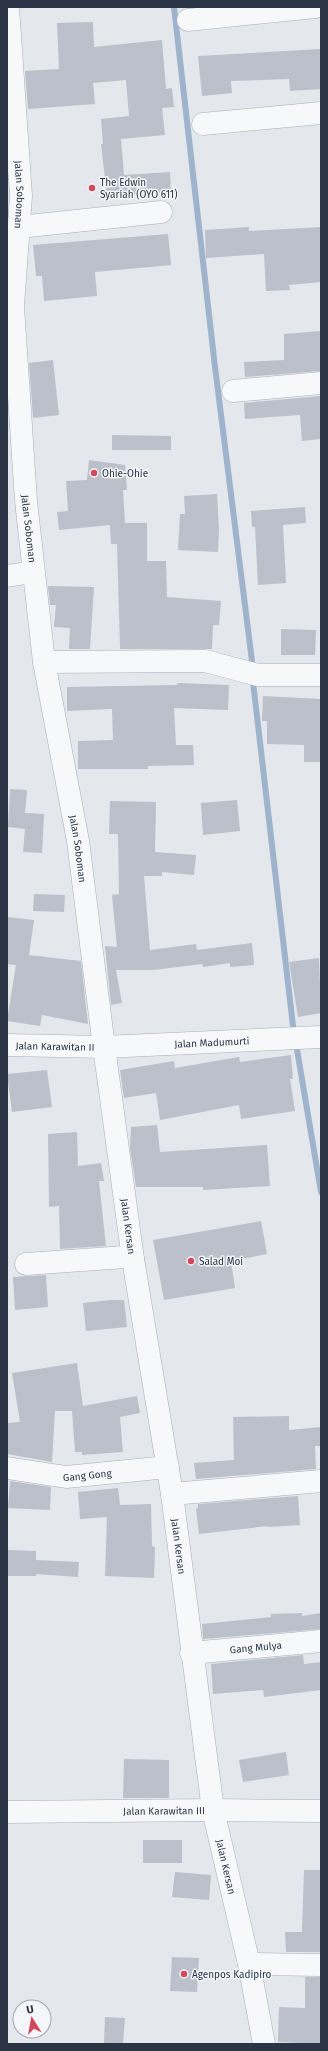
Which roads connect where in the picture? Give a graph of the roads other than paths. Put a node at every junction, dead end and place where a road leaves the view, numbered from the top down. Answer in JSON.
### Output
{"nodes":[{"id":1,"x":8,"y":7,"type":"edge"},
{"id":2,"x":315,"y":7,"type":"edge"},
{"id":3,"x":188,"y":20,"type":"dead end"},
{"id":4,"x":11,"y":113,"type":"edge"},
{"id":5,"x":321,"y":113,"type":"edge"},
{"id":6,"x":203,"y":124,"type":"dead end"},
{"id":7,"x":14,"y":196,"type":"edge"},
{"id":8,"x":161,"y":212,"type":"dead end"},
{"id":9,"x":19,"y":227,"type":"junction"},
{"id":10,"x":10,"y":306,"type":"edge"},
{"id":11,"x":321,"y":383,"type":"edge"},
{"id":12,"x":233,"y":391,"type":"dead end"},
{"id":13,"x":33,"y":572,"type":"junction"},
{"id":14,"x":7,"y":576,"type":"edge"},
{"id":15,"x":44,"y":662,"type":"junction"},
{"id":16,"x":321,"y":675,"type":"edge"},
{"id":17,"x":304,"y":1038,"type":"edge"},
{"id":18,"x":7,"y":1045,"type":"edge"},
{"id":19,"x":104,"y":1047,"type":"junction"},
{"id":20,"x":133,"y":1259,"type":"junction"},
{"id":21,"x":26,"y":1264,"type":"dead end"},
{"id":22,"x":168,"y":1466,"type":"junction"},
{"id":23,"x":7,"y":1468,"type":"edge"},
{"id":24,"x":321,"y":1481,"type":"edge"},
{"id":25,"x":172,"y":1494,"type":"junction"},
{"id":26,"x":321,"y":1641,"type":"edge"},
{"id":27,"x":191,"y":1653,"type":"junction"},
{"id":28,"x":213,"y":1810,"type":"junction"},
{"id":29,"x":321,"y":1811,"type":"edge"},
{"id":30,"x":7,"y":1812,"type":"edge"},
{"id":31,"x":249,"y":1964,"type":"junction"},
{"id":32,"x":321,"y":1965,"type":"edge"},
{"id":33,"x":264,"y":2044,"type":"edge"}],
"edges":[{"from":1,"to":4,"type":"street","name":"Jalan Soboman"},
{"from":2,"to":3,"type":"street"},
{"from":4,"to":7,"type":"street","name":"Jalan Soboman"},
{"from":5,"to":6,"type":"street"},
{"from":7,"to":9,"type":"street","name":"Jalan Soboman"},
{"from":8,"to":9,"type":"street"},
{"from":9,"to":10,"type":"street","name":"Jalan Soboman"},
{"from":10,"to":13,"type":"street","name":"Jalan Soboman"},
{"from":11,"to":12,"type":"street"},
{"from":13,"to":14,"type":"street"},
{"from":13,"to":15,"type":"street","name":"Jalan Soboman"},
{"from":15,"to":16,"type":"street"},
{"from":15,"to":19,"type":"street","name":"Jalan Soboman"},
{"from":17,"to":19,"type":"street","name":"Jalan Madumurti"},
{"from":18,"to":19,"type":"street","name":"Jalan Karawitan II"},
{"from":19,"to":20,"type":"street","name":"Jalan Kersan"},
{"from":20,"to":21,"type":"street"},
{"from":20,"to":22,"type":"street","name":"Jalan Kersan"},
{"from":22,"to":23,"type":"street","name":"Gang Gong"},
{"from":22,"to":25,"type":"street","name":"Jalan Kersan"},
{"from":24,"to":25,"type":"street"},
{"from":25,"to":27,"type":"street","name":"Jalan Kersan"},
{"from":26,"to":27,"type":"street","name":"Gang Mulya"},
{"from":27,"to":28,"type":"street","name":"Jalan Kersan"},
{"from":28,"to":29,"type":"street","name":"Jalan Karawitan III"},
{"from":28,"to":30,"type":"street","name":"Jalan Karawitan III"},
{"from":28,"to":31,"type":"street","name":"Jalan Kersan"},
{"from":31,"to":32,"type":"street"},
{"from":31,"to":33,"type":"street","name":"Jalan Kersan"}]}
